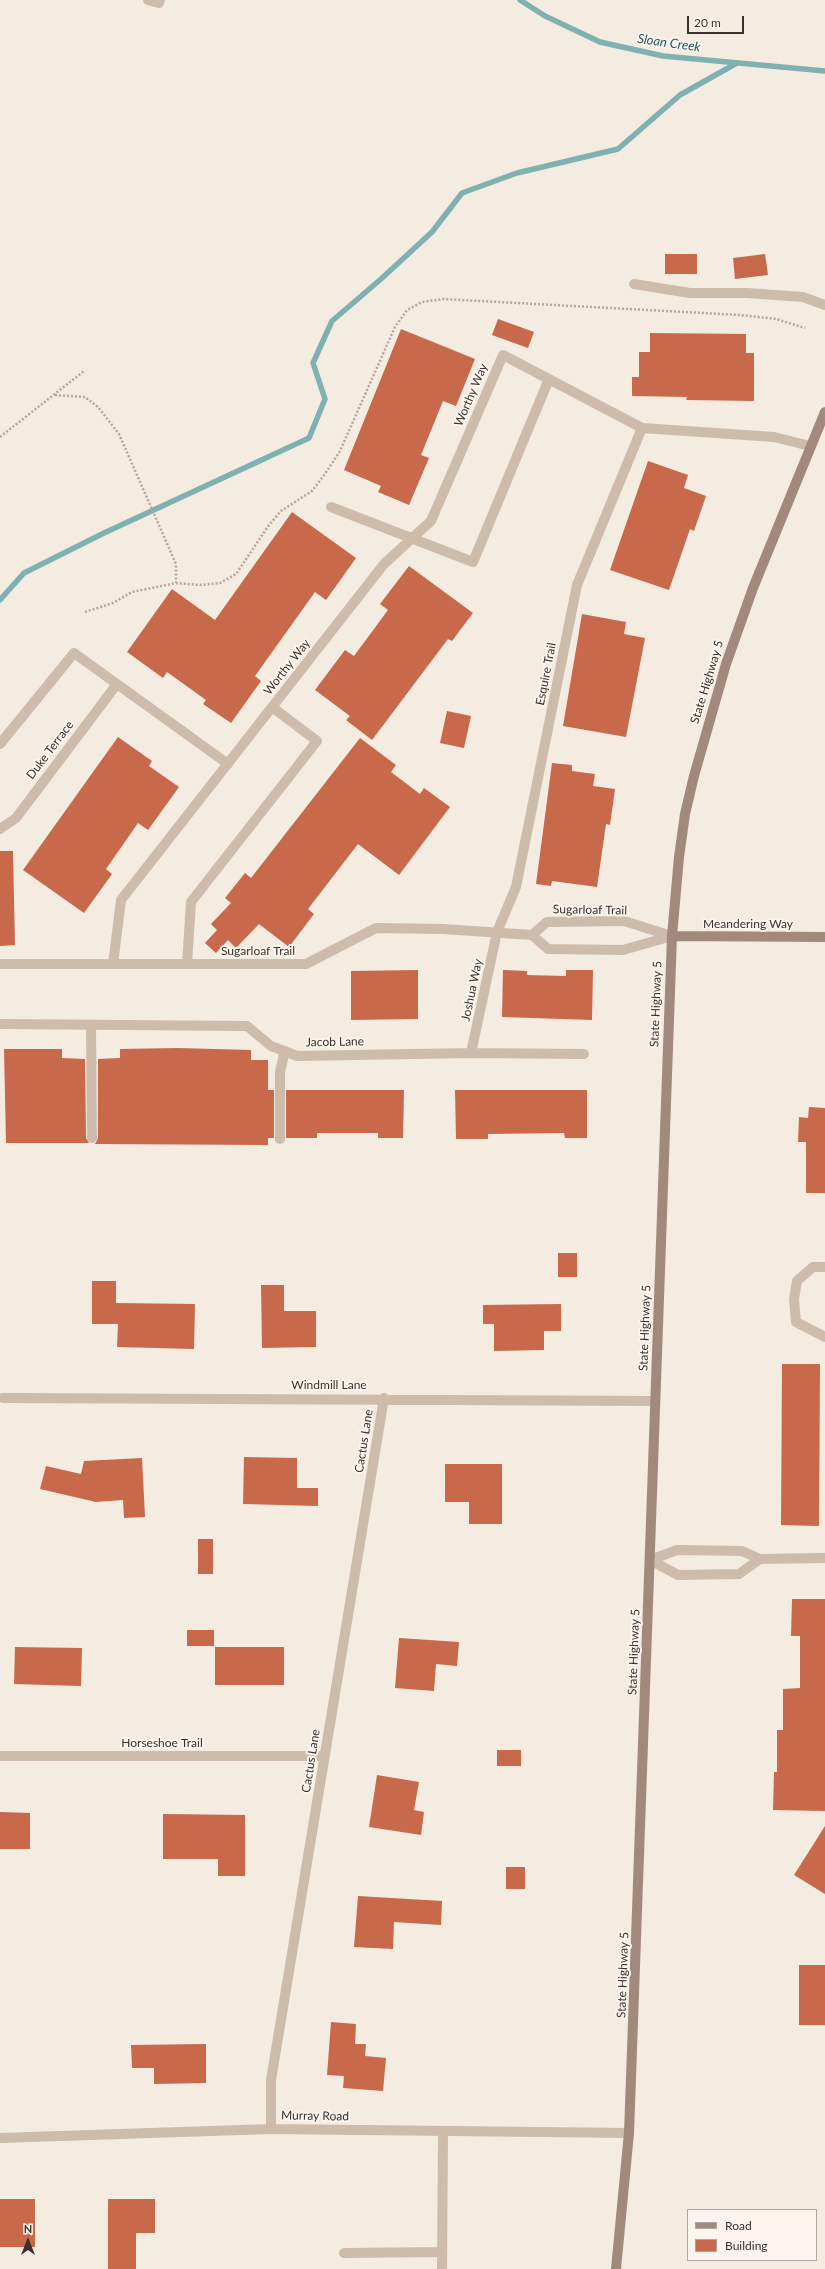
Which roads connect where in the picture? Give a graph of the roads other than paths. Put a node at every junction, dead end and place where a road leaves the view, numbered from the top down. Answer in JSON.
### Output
{"nodes":[{"id":1,"x":148,"y":0,"type":"edge"},
{"id":2,"x":160,"y":0,"type":"edge"},
{"id":3,"x":634,"y":284,"type":"dead end"},
{"id":4,"x":825,"y":304,"type":"edge"},
{"id":5,"x":549,"y":379,"type":"junction"},
{"id":6,"x":825,"y":412,"type":"edge"},
{"id":7,"x":642,"y":428,"type":"junction"},
{"id":8,"x":810,"y":446,"type":"junction"},
{"id":9,"x":331,"y":507,"type":"dead end"},
{"id":10,"x":412,"y":539,"type":"junction"},
{"id":11,"x":117,"y":684,"type":"junction"},
{"id":12,"x":272,"y":707,"type":"junction"},
{"id":13,"x":0,"y":744,"type":"edge"},
{"id":14,"x":228,"y":764,"type":"junction"},
{"id":15,"x":0,"y":829,"type":"edge"},
{"id":16,"x":497,"y":932,"type":"junction"},
{"id":17,"x":532,"y":935,"type":"junction"},
{"id":18,"x":672,"y":936,"type":"junction"},
{"id":19,"x":825,"y":937,"type":"edge"},
{"id":20,"x":0,"y":964,"type":"edge"},
{"id":21,"x":113,"y":964,"type":"junction"},
{"id":22,"x":188,"y":964,"type":"junction"},
{"id":23,"x":0,"y":1024,"type":"edge"},
{"id":24,"x":91,"y":1025,"type":"junction"},
{"id":25,"x":285,"y":1051,"type":"junction"},
{"id":26,"x":471,"y":1053,"type":"junction"},
{"id":27,"x":584,"y":1054,"type":"dead end"},
{"id":28,"x":92,"y":1138,"type":"dead end"},
{"id":29,"x":280,"y":1139,"type":"dead end"},
{"id":30,"x":825,"y":1267,"type":"edge"},
{"id":31,"x":825,"y":1337,"type":"edge"},
{"id":32,"x":3,"y":1398,"type":"dead end"},
{"id":33,"x":384,"y":1398,"type":"junction"},
{"id":34,"x":655,"y":1401,"type":"junction"},
{"id":35,"x":825,"y":1558,"type":"edge"},
{"id":36,"x":760,"y":1559,"type":"junction"},
{"id":37,"x":650,"y":1560,"type":"junction"},
{"id":38,"x":0,"y":1756,"type":"edge"},
{"id":39,"x":325,"y":1756,"type":"junction"},
{"id":40,"x":271,"y":2129,"type":"junction"},
{"id":41,"x":443,"y":2131,"type":"junction"},
{"id":42,"x":629,"y":2133,"type":"junction"},
{"id":43,"x":0,"y":2138,"type":"edge"},
{"id":44,"x":442,"y":2252,"type":"junction"},
{"id":45,"x":344,"y":2253,"type":"dead end"},
{"id":46,"x":442,"y":2269,"type":"edge"},
{"id":47,"x":616,"y":2269,"type":"edge"}],
"edges":[{"from":1,"to":2,"type":"street"},
{"from":3,"to":4,"type":"street"},
{"from":5,"to":7,"type":"street","name":"Worthy Way"},
{"from":5,"to":10,"type":"street","name":"Worthy Way"},
{"from":5,"to":10,"type":"street"},
{"from":6,"to":8,"type":"main road","name":"State Highway 5"},
{"from":7,"to":8,"type":"street","name":"Worthy Way"},
{"from":7,"to":16,"type":"street","name":"Esquire Trail"},
{"from":8,"to":18,"type":"main road","name":"State Highway 5"},
{"from":9,"to":10,"type":"street"},
{"from":10,"to":12,"type":"street","name":"Worthy Way"},
{"from":11,"to":13,"type":"street"},
{"from":11,"to":14,"type":"street"},
{"from":11,"to":15,"type":"street","name":"Duke Terrace"},
{"from":12,"to":14,"type":"street","name":"Worthy Way"},
{"from":12,"to":22,"type":"street","name":"Worthy Way"},
{"from":14,"to":21,"type":"street","name":"Worthy Way"},
{"from":16,"to":17,"type":"street","name":"Sugarloaf Trail"},
{"from":16,"to":22,"type":"street","name":"Sugarloaf Trail"},
{"from":16,"to":26,"type":"street","name":"Joshua Way"},
{"from":17,"to":18,"type":"street","name":"Sugarloaf Trail"},
{"from":17,"to":18,"type":"street"},
{"from":18,"to":19,"type":"main road","name":"Meandering Way"},
{"from":18,"to":34,"type":"main road","name":"State Highway 5"},
{"from":20,"to":21,"type":"street","name":"Sugarloaf Trail"},
{"from":21,"to":22,"type":"street","name":"Sugarloaf Trail"},
{"from":23,"to":24,"type":"street","name":"Jacob Lane"},
{"from":24,"to":25,"type":"street","name":"Jacob Lane"},
{"from":24,"to":28,"type":"street"},
{"from":25,"to":26,"type":"street","name":"Jacob Lane"},
{"from":25,"to":29,"type":"street"},
{"from":26,"to":27,"type":"street","name":"Jacob Lane"},
{"from":30,"to":31,"type":"street"},
{"from":32,"to":33,"type":"street","name":"Windmill Lane"},
{"from":33,"to":34,"type":"street","name":"Windmill Lane"},
{"from":33,"to":39,"type":"street","name":"Cactus Lane"},
{"from":34,"to":37,"type":"main road","name":"State Highway 5"},
{"from":35,"to":36,"type":"street"},
{"from":36,"to":37,"type":"street"},
{"from":36,"to":37,"type":"street"},
{"from":37,"to":42,"type":"main road","name":"State Highway 5"},
{"from":38,"to":39,"type":"street","name":"Horseshoe Trail"},
{"from":39,"to":40,"type":"street","name":"Cactus Lane"},
{"from":40,"to":41,"type":"street","name":"Murray Road"},
{"from":40,"to":43,"type":"street","name":"Murray Road"},
{"from":41,"to":42,"type":"street","name":"Murray Road"},
{"from":41,"to":44,"type":"street"},
{"from":42,"to":47,"type":"main road","name":"State Highway 5"},
{"from":44,"to":45,"type":"street"},
{"from":44,"to":46,"type":"street"}]}
